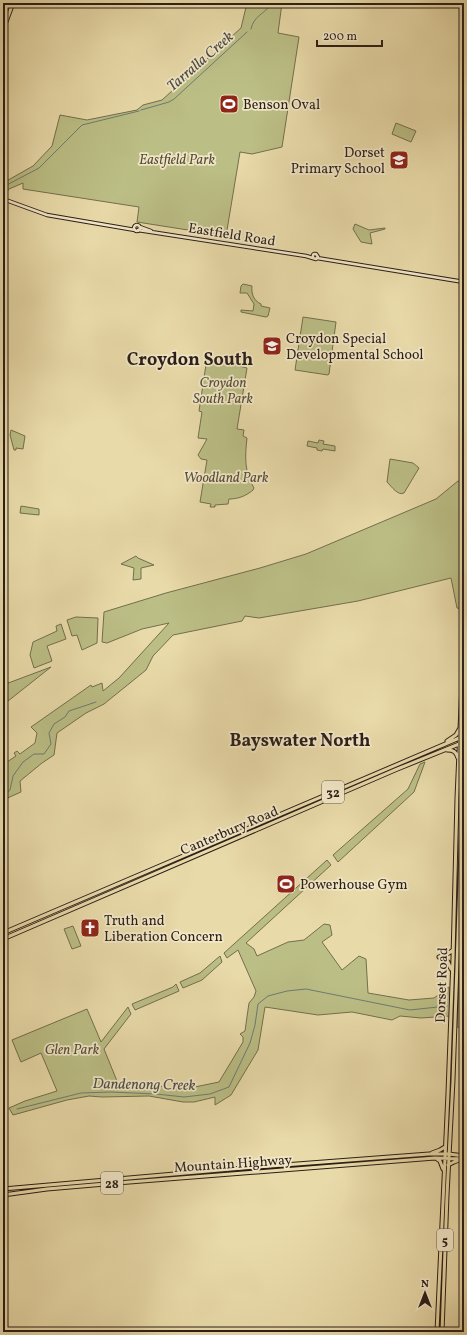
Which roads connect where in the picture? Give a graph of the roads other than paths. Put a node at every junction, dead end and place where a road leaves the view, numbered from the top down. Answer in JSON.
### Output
{"nodes":[{"id":1,"x":13,"y":3,"type":"edge"},
{"id":2,"x":3,"y":30,"type":"edge"},
{"id":3,"x":3,"y":199,"type":"edge"},
{"id":4,"x":135,"y":228,"type":"junction"},
{"id":5,"x":139,"y":229,"type":"junction"},
{"id":6,"x":463,"y":281,"type":"edge"},
{"id":7,"x":464,"y":638,"type":"edge"},
{"id":8,"x":460,"y":727,"type":"junction"},
{"id":9,"x":464,"y":736,"type":"edge"},
{"id":10,"x":460,"y":738,"type":"junction"},
{"id":11,"x":464,"y":742,"type":"edge"},
{"id":12,"x":460,"y":744,"type":"junction"},
{"id":13,"x":442,"y":745,"type":"junction"},
{"id":14,"x":445,"y":750,"type":"junction"},
{"id":15,"x":459,"y":760,"type":"junction"},
{"id":16,"x":464,"y":763,"type":"edge"},
{"id":17,"x":366,"y":778,"type":"junction"},
{"id":18,"x":368,"y":782,"type":"junction"},
{"id":19,"x":306,"y":804,"type":"junction"},
{"id":20,"x":307,"y":809,"type":"junction"},
{"id":21,"x":228,"y":837,"type":"junction"},
{"id":22,"x":232,"y":841,"type":"junction"},
{"id":23,"x":104,"y":890,"type":"junction"},
{"id":24,"x":105,"y":895,"type":"junction"},
{"id":25,"x":3,"y":933,"type":"edge"},
{"id":26,"x":3,"y":940,"type":"edge"},
{"id":27,"x":453,"y":950,"type":"junction"},
{"id":28,"x":452,"y":971,"type":"junction"},
{"id":29,"x":448,"y":1079,"type":"junction"},
{"id":30,"x":453,"y":1080,"type":"junction"},
{"id":31,"x":445,"y":1147,"type":"junction"},
{"id":32,"x":429,"y":1154,"type":"junction"},
{"id":33,"x":444,"y":1156,"type":"junction"},
{"id":34,"x":448,"y":1156,"type":"junction"},
{"id":35,"x":435,"y":1158,"type":"junction"},
{"id":36,"x":464,"y":1158,"type":"edge"},
{"id":37,"x":347,"y":1163,"type":"junction"},
{"id":38,"x":278,"y":1166,"type":"junction"},
{"id":39,"x":448,"y":1166,"type":"junction"},
{"id":40,"x":286,"y":1170,"type":"junction"},
{"id":41,"x":444,"y":1172,"type":"junction"},
{"id":42,"x":177,"y":1176,"type":"junction"},
{"id":43,"x":117,"y":1181,"type":"junction"},
{"id":44,"x":25,"y":1186,"type":"junction"},
{"id":45,"x":31,"y":1186,"type":"junction"},
{"id":46,"x":4,"y":1189,"type":"edge"},
{"id":47,"x":47,"y":1189,"type":"junction"},
{"id":48,"x":23,"y":1192,"type":"junction"},
{"id":49,"x":3,"y":1196,"type":"edge"},
{"id":50,"x":441,"y":1251,"type":"junction"},
{"id":51,"x":445,"y":1252,"type":"junction"},
{"id":52,"x":444,"y":1285,"type":"junction"},
{"id":53,"x":439,"y":1288,"type":"junction"},
{"id":54,"x":438,"y":1317,"type":"junction"},
{"id":55,"x":442,"y":1318,"type":"junction"},
{"id":56,"x":437,"y":1332,"type":"edge"},
{"id":57,"x":442,"y":1332,"type":"edge"}],
"edges":[{"from":1,"to":2,"type":"main road"},
{"from":3,"to":4,"type":"main road"},
{"from":4,"to":5,"type":"main road"},
{"from":4,"to":5,"type":"main road"},
{"from":5,"to":6,"type":"main road","name":"Eastfield Road"},
{"from":7,"to":8,"type":"main road","name":"Dorset Road","number":"5"},
{"from":8,"to":10,"type":"main road","name":"Dorset Road","number":"5"},
{"from":8,"to":13,"type":"main road"},
{"from":9,"to":10,"type":"main road","name":"Canterbury Road","number":"32"},
{"from":10,"to":12,"type":"main road","name":"Dorset Road","number":"5"},
{"from":10,"to":13,"type":"main road","name":"Canterbury Road","number":"32"},
{"from":11,"to":12,"type":"main road","name":"Canterbury Road","number":"32"},
{"from":12,"to":14,"type":"main road","name":"Canterbury Road","number":"32"},
{"from":12,"to":15,"type":"main road","name":"Dorset Road","number":"5"},
{"from":13,"to":17,"type":"main road","name":"Canterbury Road","number":"32"},
{"from":14,"to":15,"type":"main road"},
{"from":14,"to":18,"type":"main road","name":"Canterbury Road","number":"32"},
{"from":15,"to":27,"type":"main road","name":"Dorset Road","number":"5"},
{"from":16,"to":30,"type":"main road","name":"Dorset Road","number":"5"},
{"from":17,"to":18,"type":"main road"},
{"from":17,"to":19,"type":"main road","name":"Canterbury Road","number":"32"},
{"from":18,"to":20,"type":"main road","name":"Canterbury Road","number":"32"},
{"from":19,"to":20,"type":"main road"},
{"from":19,"to":21,"type":"main road","name":"Canterbury Road","number":"32"},
{"from":20,"to":22,"type":"main road","name":"Canterbury Road","number":"32"},
{"from":21,"to":22,"type":"main road"},
{"from":21,"to":23,"type":"main road","name":"Canterbury Road","number":"32"},
{"from":22,"to":24,"type":"main road","name":"Canterbury Road","number":"32"},
{"from":23,"to":24,"type":"main road"},
{"from":23,"to":25,"type":"main road","name":"Canterbury Road","number":"32"},
{"from":24,"to":26,"type":"main road","name":"Canterbury Road","number":"32"},
{"from":27,"to":28,"type":"main road","name":"Dorset Road","number":"5"},
{"from":27,"to":28,"type":"main road"},
{"from":28,"to":29,"type":"main road","name":"Dorset Road","number":"5"},
{"from":29,"to":30,"type":"main road"},
{"from":29,"to":31,"type":"main road","name":"Dorset Road","number":"5"},
{"from":30,"to":34,"type":"main road","name":"Dorset Road","number":"5"},
{"from":31,"to":32,"type":"main road"},
{"from":31,"to":33,"type":"main road","name":"Dorset Road","number":"5"},
{"from":32,"to":33,"type":"main road","name":"Mountain Highway","number":"28"},
{"from":32,"to":37,"type":"main road","name":"Mountain Highway","number":"28"},
{"from":33,"to":34,"type":"main road","name":"Mountain Highway","number":"28"},
{"from":33,"to":35,"type":"main road","name":"Mountain Highway","number":"28"},
{"from":33,"to":41,"type":"main road","name":"Dorset Road","number":"5"},
{"from":34,"to":36,"type":"main road","name":"Mountain Highway","number":"28"},
{"from":34,"to":39,"type":"main road","name":"Dorset Road","number":"5"},
{"from":35,"to":37,"type":"main road","name":"Mountain Highway","number":"28"},
{"from":35,"to":41,"type":"main road"},
{"from":36,"to":39,"type":"main road"},
{"from":37,"to":38,"type":"main road","name":"Mountain Highway","number":"28"},
{"from":37,"to":40,"type":"main road","name":"Mountain Highway","number":"28"},
{"from":38,"to":40,"type":"main road"},
{"from":38,"to":42,"type":"main road","name":"Mountain Highway","number":"28"},
{"from":39,"to":51,"type":"main road","name":"Dorset Road","number":"5"},
{"from":40,"to":42,"type":"main road","name":"Mountain Highway","number":"28"},
{"from":41,"to":50,"type":"main road","name":"Dorset Road","number":"5"},
{"from":42,"to":43,"type":"main road","name":"Mountain Highway","number":"28"},
{"from":43,"to":45,"type":"main road","name":"Mountain Highway","number":"28"},
{"from":43,"to":47,"type":"main road","name":"Mountain Highway","number":"28"},
{"from":44,"to":45,"type":"main road","name":"Mountain Highway","number":"28"},
{"from":44,"to":46,"type":"main road","name":"Mountain Highway","number":"28"},
{"from":44,"to":48,"type":"main road"},
{"from":45,"to":47,"type":"main road"},
{"from":47,"to":48,"type":"main road","name":"Mountain Highway","number":"28"},
{"from":48,"to":49,"type":"main road","name":"Mountain Highway","number":"28"},
{"from":50,"to":51,"type":"main road"},
{"from":50,"to":53,"type":"main road","name":"Dorset Road","number":"5"},
{"from":51,"to":52,"type":"main road","name":"Dorset Road","number":"5"},
{"from":52,"to":53,"type":"main road"},
{"from":52,"to":55,"type":"main road","name":"Dorset Road","number":"5"},
{"from":53,"to":54,"type":"main road","name":"Dorset Road","number":"5"},
{"from":54,"to":55,"type":"main road"},
{"from":54,"to":56,"type":"main road","name":"Dorset Road","number":"5"},
{"from":55,"to":57,"type":"main road","name":"Dorset Road","number":"5"}]}
